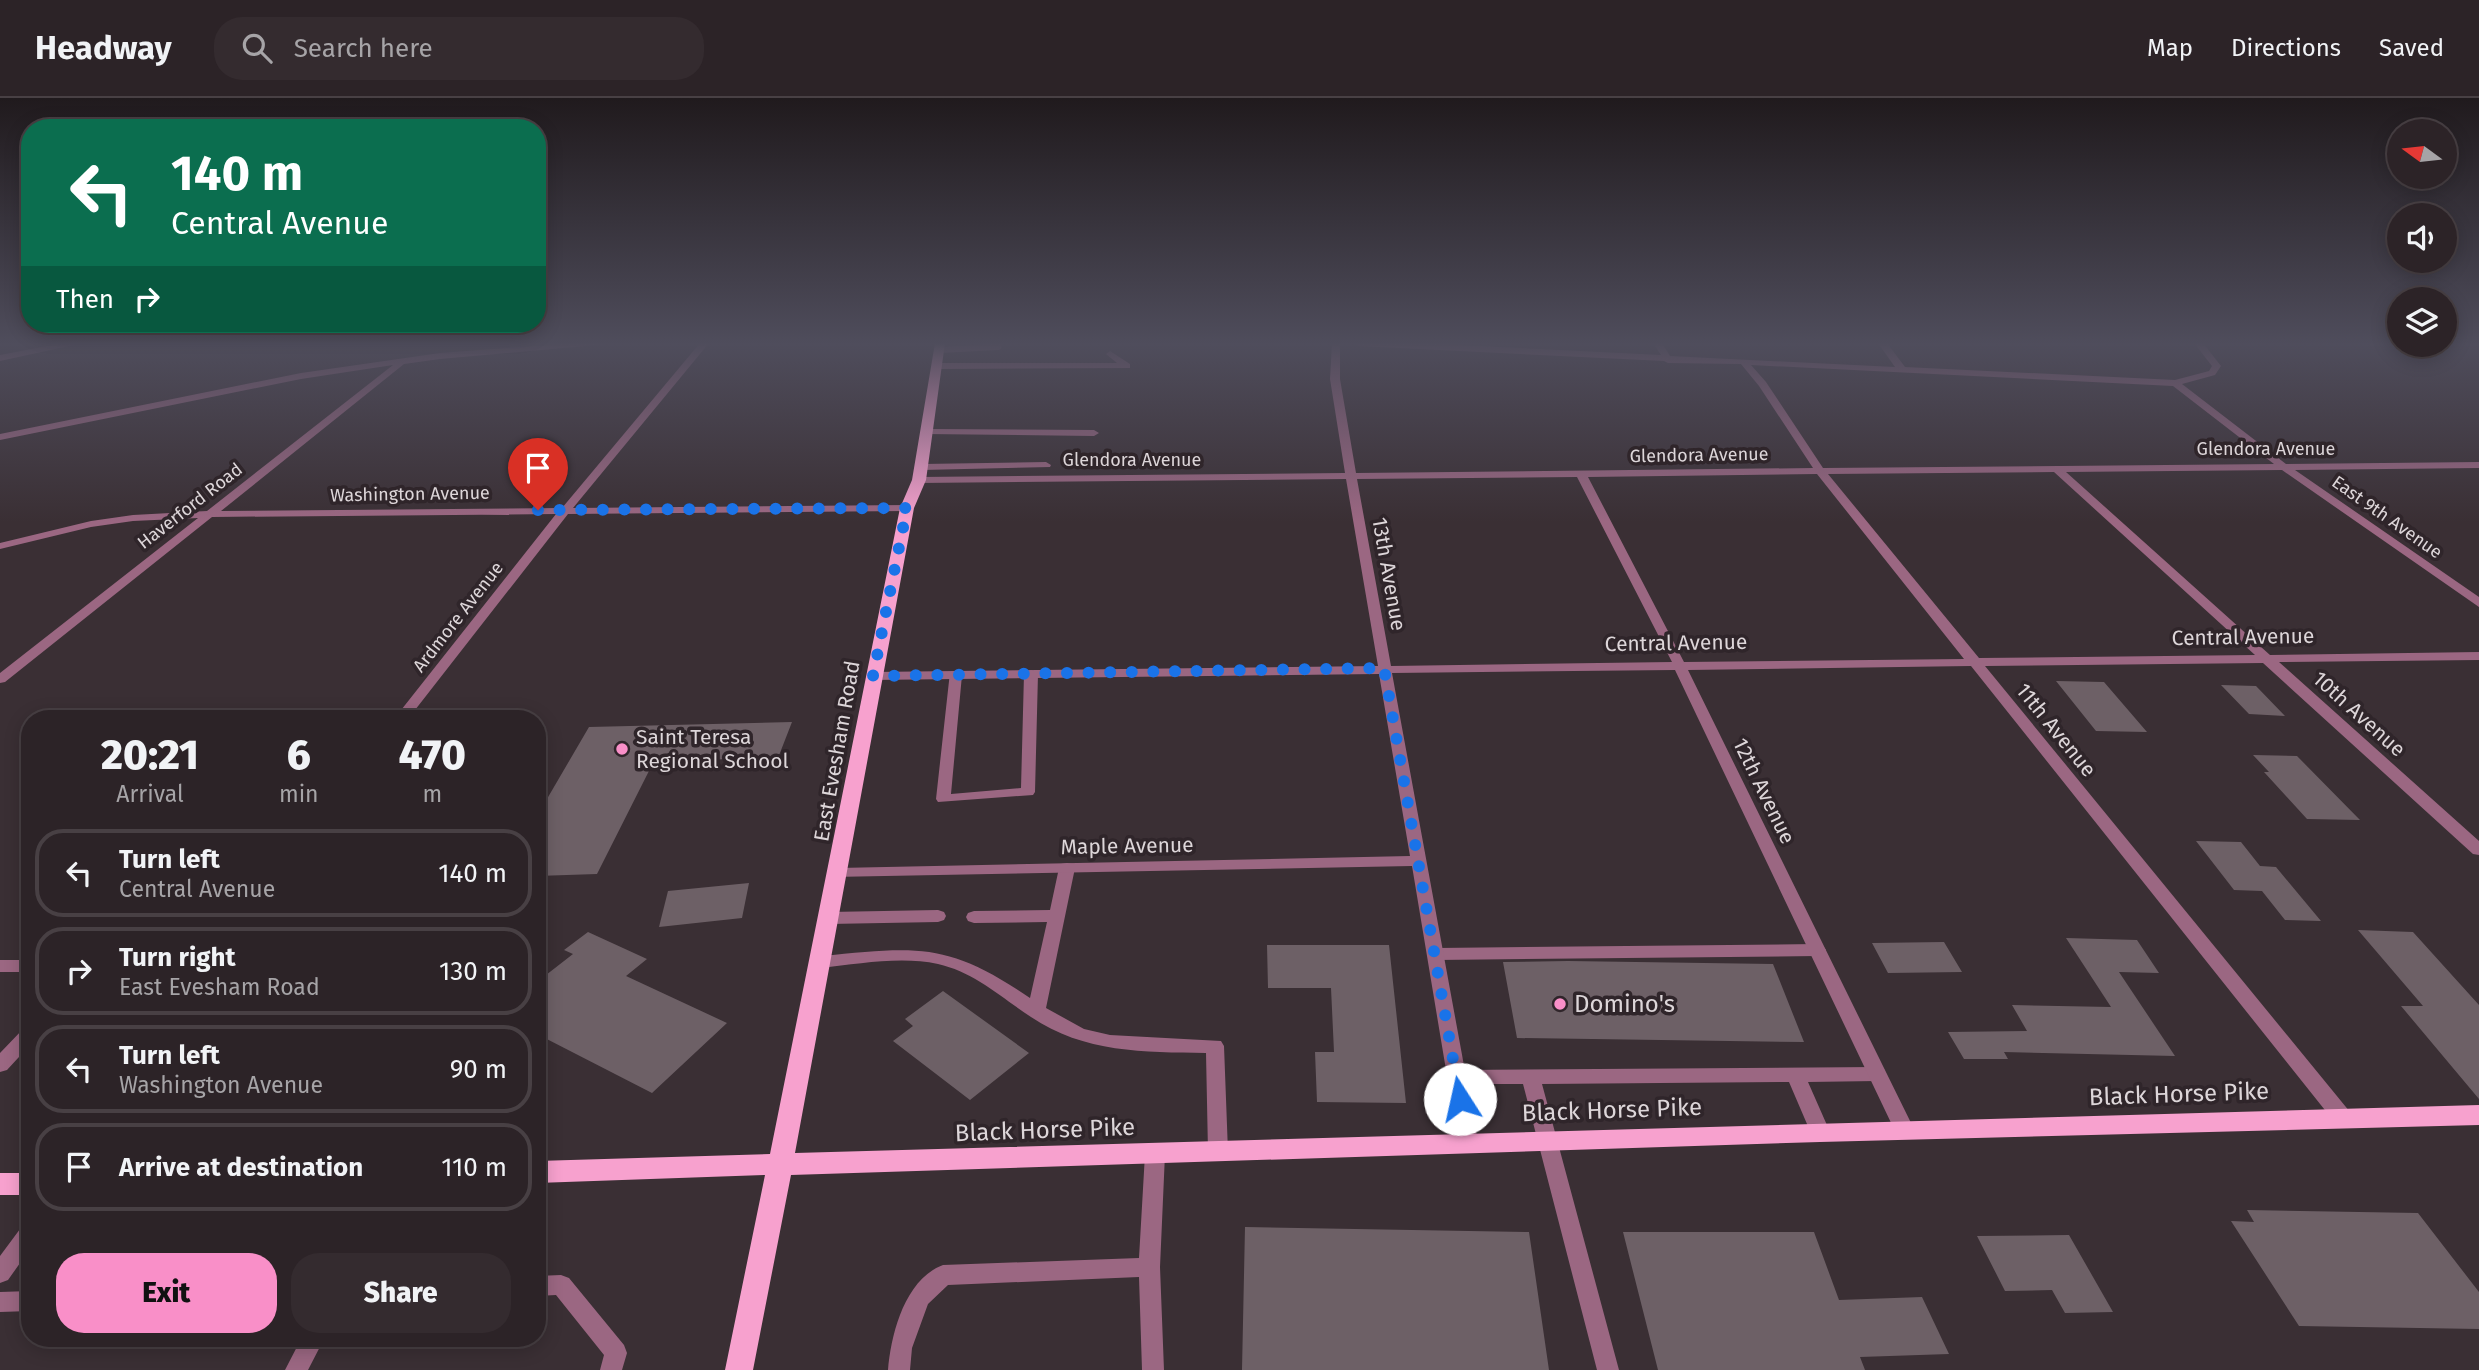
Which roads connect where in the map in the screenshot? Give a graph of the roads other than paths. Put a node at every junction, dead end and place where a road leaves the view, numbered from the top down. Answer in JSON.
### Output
{"nodes":[{"id":1,"x":166,"y":402,"type":"edge"},
{"id":2,"x":351,"y":402,"type":"edge"},
{"id":3,"x":656,"y":402,"type":"edge"},
{"id":4,"x":932,"y":402,"type":"edge"},
{"id":5,"x":1339,"y":402,"type":"edge"},
{"id":6,"x":1775,"y":402,"type":"edge"},
{"id":7,"x":2200,"y":402,"type":"edge"},
{"id":8,"x":928,"y":432,"type":"junction"},
{"id":9,"x":1094,"y":433,"type":"dead end"},
{"id":10,"x":0,"y":437,"type":"edge"},
{"id":11,"x":1046,"y":465,"type":"dead end"},
{"id":12,"x":2479,"y":465,"type":"edge"},
{"id":13,"x":2284,"y":467,"type":"junction"},
{"id":14,"x":2055,"y":468,"type":"junction"},
{"id":15,"x":1820,"y":471,"type":"junction"},
{"id":16,"x":920,"y":473,"type":"junction"},
{"id":17,"x":1581,"y":474,"type":"junction"},
{"id":18,"x":1351,"y":476,"type":"junction"},
{"id":19,"x":907,"y":508,"type":"junction"},
{"id":20,"x":565,"y":510,"type":"junction"},
{"id":21,"x":207,"y":514,"type":"junction"},
{"id":22,"x":0,"y":546,"type":"edge"},
{"id":23,"x":2479,"y":603,"type":"edge"},
{"id":24,"x":2479,"y":656,"type":"edge"},
{"id":25,"x":2264,"y":658,"type":"junction"},
{"id":26,"x":1973,"y":660,"type":"junction"},
{"id":27,"x":1679,"y":664,"type":"junction"},
{"id":28,"x":1384,"y":668,"type":"junction"},
{"id":29,"x":1031,"y":674,"type":"junction"},
{"id":30,"x":956,"y":675,"type":"junction"},
{"id":31,"x":873,"y":676,"type":"junction"},
{"id":32,"x":0,"y":679,"type":"edge"},
{"id":33,"x":408,"y":710,"type":"edge"},
{"id":34,"x":2479,"y":850,"type":"edge"},
{"id":35,"x":1418,"y":861,"type":"junction"},
{"id":36,"x":1067,"y":868,"type":"junction"},
{"id":37,"x":838,"y":873,"type":"junction"},
{"id":38,"x":938,"y":916,"type":"dead end"},
{"id":39,"x":1057,"y":916,"type":"junction"},
{"id":40,"x":974,"y":917,"type":"dead end"},
{"id":41,"x":829,"y":918,"type":"junction"},
{"id":42,"x":1817,"y":950,"type":"junction"},
{"id":43,"x":1437,"y":954,"type":"junction"},
{"id":44,"x":821,"y":962,"type":"junction"},
{"id":45,"x":21,"y":965,"type":"edge"},
{"id":46,"x":0,"y":966,"type":"edge"},
{"id":47,"x":1036,"y":1012,"type":"junction"},
{"id":48,"x":21,"y":1042,"type":"edge"},
{"id":49,"x":0,"y":1066,"type":"edge"},
{"id":50,"x":1877,"y":1074,"type":"junction"},
{"id":51,"x":1796,"y":1076,"type":"junction"},
{"id":52,"x":1456,"y":1077,"type":"junction"},
{"id":53,"x":1531,"y":1077,"type":"junction"},
{"id":54,"x":2479,"y":1115,"type":"edge"},
{"id":55,"x":2343,"y":1118,"type":"junction"},
{"id":56,"x":1904,"y":1129,"type":"junction"},
{"id":57,"x":1820,"y":1132,"type":"junction"},
{"id":58,"x":1546,"y":1140,"type":"junction"},
{"id":59,"x":1468,"y":1142,"type":"junction"},
{"id":60,"x":1218,"y":1152,"type":"junction"},
{"id":61,"x":1155,"y":1154,"type":"junction"},
{"id":62,"x":780,"y":1167,"type":"junction"},
{"id":63,"x":546,"y":1172,"type":"edge"},
{"id":64,"x":0,"y":1184,"type":"edge"},
{"id":65,"x":21,"y":1184,"type":"edge"},
{"id":66,"x":21,"y":1244,"type":"edge"},
{"id":67,"x":1149,"y":1267,"type":"junction"},
{"id":68,"x":0,"y":1273,"type":"edge"},
{"id":69,"x":546,"y":1286,"type":"edge"},
{"id":70,"x":21,"y":1302,"type":"edge"},
{"id":71,"x":0,"y":1303,"type":"edge"},
{"id":72,"x":309,"y":1347,"type":"edge"},
{"id":73,"x":296,"y":1370,"type":"edge"},
{"id":74,"x":611,"y":1370,"type":"edge"},
{"id":75,"x":739,"y":1370,"type":"edge"},
{"id":76,"x":899,"y":1370,"type":"edge"},
{"id":77,"x":1153,"y":1370,"type":"edge"},
{"id":78,"x":1608,"y":1370,"type":"edge"}],
"edges":[{"from":1,"to":10,"type":"street"},
{"from":2,"to":21,"type":"street","name":"Haverford Road"},
{"from":3,"to":20,"type":"street","name":"Ardmore Avenue"},
{"from":4,"to":8,"type":"main road","name":"East Evesham Road"},
{"from":5,"to":18,"type":"street","name":"13th Avenue"},
{"from":6,"to":15,"type":"street","name":"11th Avenue"},
{"from":7,"to":13,"type":"street","name":"East 9th Avenue"},
{"from":8,"to":9,"type":"street"},
{"from":8,"to":16,"type":"main road","name":"East Evesham Road"},
{"from":11,"to":16,"type":"street"},
{"from":12,"to":13,"type":"street","name":"Glendora Avenue"},
{"from":13,"to":14,"type":"street","name":"Glendora Avenue"},
{"from":13,"to":23,"type":"street","name":"East 9th Avenue"},
{"from":14,"to":15,"type":"street","name":"Glendora Avenue"},
{"from":14,"to":25,"type":"street","name":"10th Avenue"},
{"from":15,"to":17,"type":"street","name":"Glendora Avenue"},
{"from":15,"to":26,"type":"street","name":"11th Avenue"},
{"from":16,"to":18,"type":"street","name":"Glendora Avenue"},
{"from":16,"to":19,"type":"main road","name":"East Evesham Road"},
{"from":17,"to":18,"type":"street","name":"Glendora Avenue"},
{"from":17,"to":27,"type":"street","name":"12th Avenue"},
{"from":18,"to":28,"type":"street","name":"13th Avenue"},
{"from":19,"to":20,"type":"street","name":"Washington Avenue"},
{"from":19,"to":31,"type":"main road","name":"East Evesham Road"},
{"from":20,"to":21,"type":"street","name":"Washington Avenue"},
{"from":20,"to":33,"type":"street","name":"Ardmore Avenue"},
{"from":21,"to":22,"type":"street","name":"Washington Avenue"},
{"from":21,"to":32,"type":"street","name":"Haverford Road"},
{"from":24,"to":25,"type":"street","name":"Central Avenue"},
{"from":25,"to":26,"type":"street","name":"Central Avenue"},
{"from":25,"to":34,"type":"street","name":"10th Avenue"},
{"from":26,"to":27,"type":"street","name":"Central Avenue"},
{"from":26,"to":55,"type":"street","name":"11th Avenue"},
{"from":27,"to":28,"type":"street","name":"Central Avenue"},
{"from":27,"to":42,"type":"street","name":"12th Avenue"},
{"from":28,"to":29,"type":"street","name":"Central Avenue"},
{"from":28,"to":35,"type":"street","name":"13th Avenue"},
{"from":29,"to":30,"type":"street","name":"Central Avenue"},
{"from":29,"to":30,"type":"street"},
{"from":30,"to":31,"type":"street","name":"Central Avenue"},
{"from":31,"to":37,"type":"main road","name":"East Evesham Road"},
{"from":35,"to":36,"type":"street","name":"Maple Avenue"},
{"from":35,"to":43,"type":"street","name":"13th Avenue"},
{"from":36,"to":37,"type":"street","name":"Maple Avenue"},
{"from":36,"to":39,"type":"street"},
{"from":37,"to":41,"type":"main road","name":"East Evesham Road"},
{"from":38,"to":41,"type":"street"},
{"from":39,"to":40,"type":"street"},
{"from":39,"to":47,"type":"street"},
{"from":41,"to":44,"type":"main road","name":"East Evesham Road"},
{"from":42,"to":43,"type":"street"},
{"from":42,"to":50,"type":"street","name":"12th Avenue"},
{"from":43,"to":52,"type":"street","name":"13th Avenue"},
{"from":44,"to":47,"type":"street"},
{"from":44,"to":62,"type":"main road","name":"East Evesham Road"},
{"from":45,"to":46,"type":"street"},
{"from":47,"to":60,"type":"street"},
{"from":48,"to":49,"type":"street"},
{"from":50,"to":51,"type":"street"},
{"from":50,"to":56,"type":"street","name":"12th Avenue"},
{"from":51,"to":53,"type":"street"},
{"from":51,"to":57,"type":"street"},
{"from":52,"to":53,"type":"street"},
{"from":52,"to":59,"type":"street","name":"13th Avenue"},
{"from":53,"to":58,"type":"street"},
{"from":54,"to":55,"type":"main road","name":"Black Horse Pike"},
{"from":55,"to":56,"type":"main road","name":"Black Horse Pike"},
{"from":56,"to":57,"type":"main road","name":"Black Horse Pike"},
{"from":57,"to":58,"type":"main road","name":"Black Horse Pike"},
{"from":58,"to":59,"type":"main road","name":"Black Horse Pike"},
{"from":58,"to":78,"type":"street"},
{"from":59,"to":60,"type":"main road","name":"Black Horse Pike"},
{"from":60,"to":61,"type":"main road","name":"Black Horse Pike"},
{"from":61,"to":62,"type":"main road","name":"Black Horse Pike"},
{"from":61,"to":67,"type":"street"},
{"from":62,"to":63,"type":"main road","name":"Black Horse Pike"},
{"from":62,"to":75,"type":"main road","name":"East Evesham Road"},
{"from":64,"to":65,"type":"main road"},
{"from":66,"to":68,"type":"street"},
{"from":67,"to":76,"type":"street"},
{"from":67,"to":77,"type":"street"},
{"from":69,"to":74,"type":"street"},
{"from":70,"to":71,"type":"street"},
{"from":72,"to":73,"type":"street"}]}
